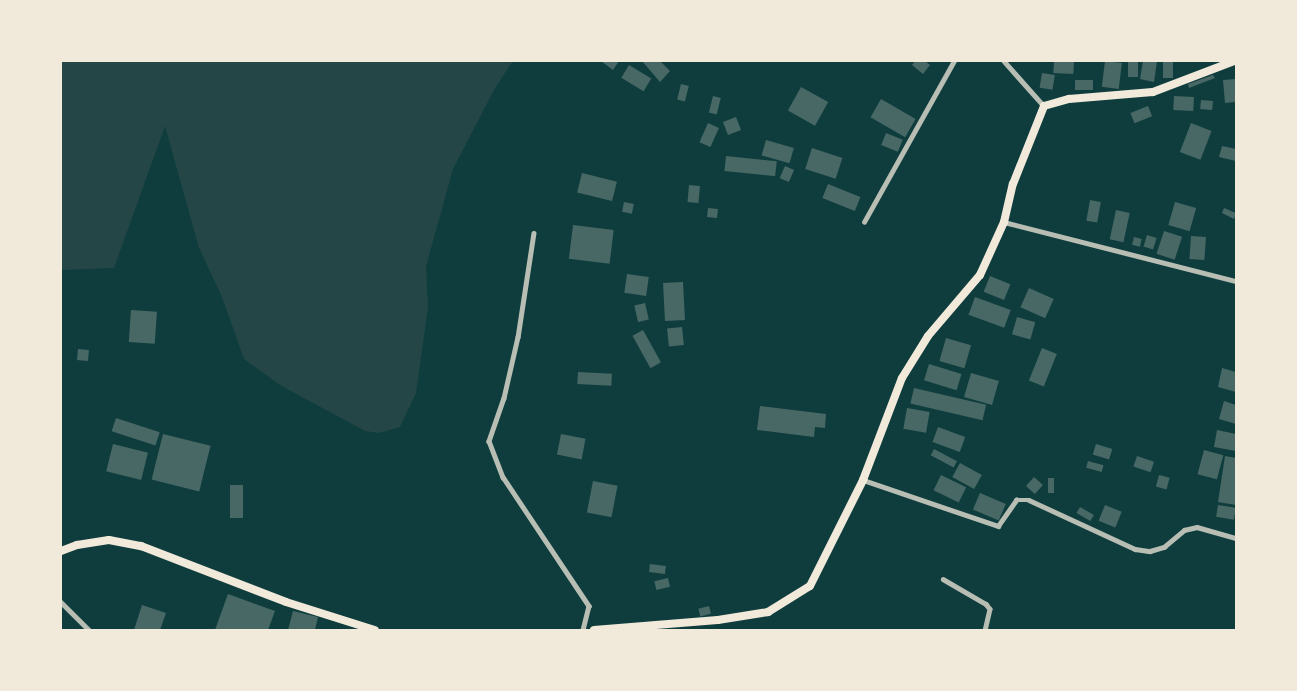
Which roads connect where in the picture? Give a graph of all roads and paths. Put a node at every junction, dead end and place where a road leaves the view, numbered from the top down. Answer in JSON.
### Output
{"nodes":[{"id":1,"x":954,"y":61,"type":"edge"},
{"id":2,"x":1004,"y":61,"type":"edge"},
{"id":3,"x":1234,"y":61,"type":"edge"},
{"id":4,"x":1044,"y":106,"type":"junction"},
{"id":5,"x":864,"y":222,"type":"dead end"},
{"id":6,"x":1004,"y":222,"type":"junction"},
{"id":7,"x":534,"y":233,"type":"dead end"},
{"id":8,"x":1236,"y":281,"type":"edge"},
{"id":9,"x":863,"y":480,"type":"junction"},
{"id":10,"x":1236,"y":538,"type":"edge"},
{"id":11,"x":61,"y":551,"type":"edge"},
{"id":12,"x":943,"y":579,"type":"dead end"},
{"id":13,"x":61,"y":602,"type":"edge"},
{"id":14,"x":89,"y":630,"type":"edge"},
{"id":15,"x":375,"y":630,"type":"edge"},
{"id":16,"x":583,"y":630,"type":"edge"},
{"id":17,"x":594,"y":630,"type":"edge"},
{"id":18,"x":985,"y":630,"type":"edge"}],
"edges":[{"from":1,"to":5,"type":"street"},
{"from":2,"to":4,"type":"street"},
{"from":3,"to":4,"type":"highway"},
{"from":4,"to":6,"type":"highway"},
{"from":6,"to":8,"type":"street"},
{"from":6,"to":9,"type":"highway"},
{"from":7,"to":16,"type":"street"},
{"from":9,"to":10,"type":"street"},
{"from":9,"to":17,"type":"highway"},
{"from":11,"to":15,"type":"highway"},
{"from":12,"to":18,"type":"street"},
{"from":13,"to":14,"type":"street"}]}
